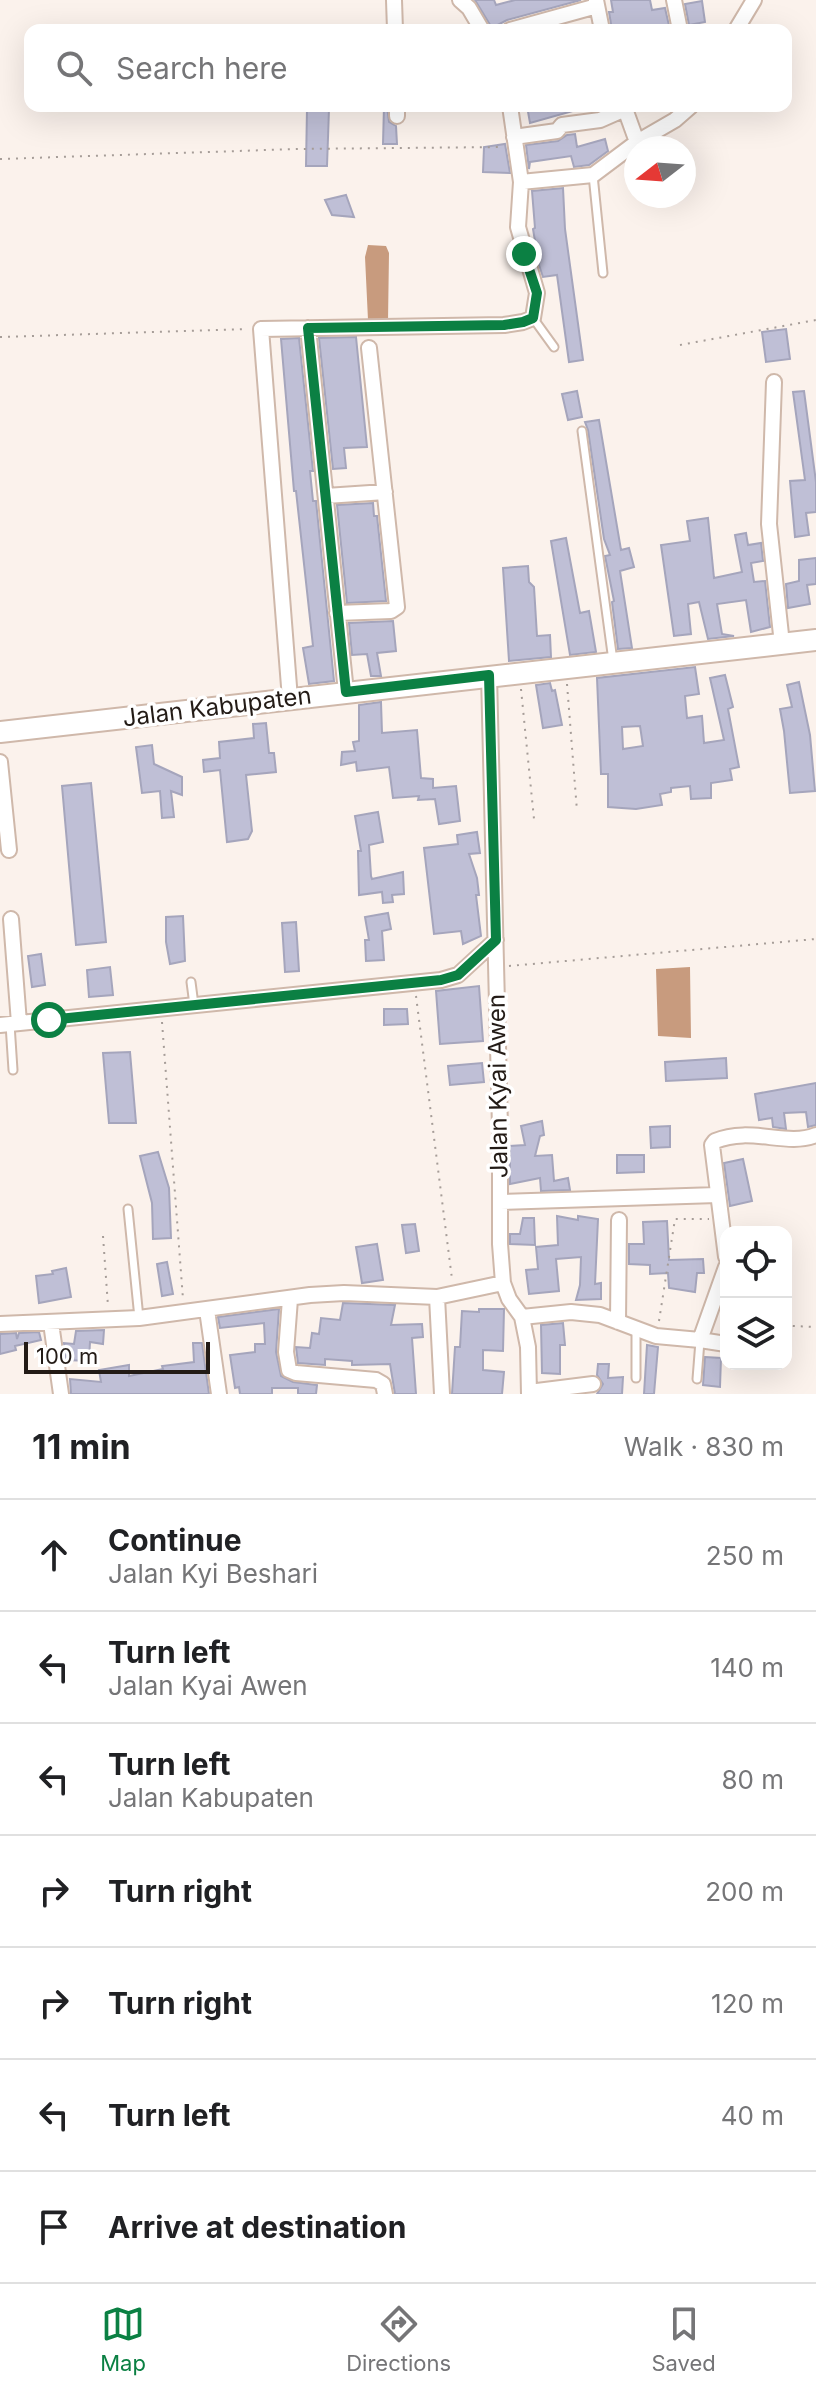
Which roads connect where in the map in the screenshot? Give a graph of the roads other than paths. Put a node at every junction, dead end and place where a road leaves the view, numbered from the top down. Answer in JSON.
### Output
{"nodes":[{"id":1,"x":394,"y":0,"type":"edge"},
{"id":2,"x":460,"y":0,"type":"edge"},
{"id":3,"x":674,"y":0,"type":"edge"},
{"id":4,"x":754,"y":0,"type":"edge"},
{"id":5,"x":596,"y":3,"type":"edge"},
{"id":6,"x":395,"y":24,"type":"edge"},
{"id":7,"x":478,"y":24,"type":"edge"},
{"id":8,"x":529,"y":24,"type":"edge"},
{"id":9,"x":601,"y":24,"type":"edge"},
{"id":10,"x":679,"y":24,"type":"edge"},
{"id":11,"x":740,"y":24,"type":"edge"},
{"id":12,"x":511,"y":112,"type":"edge"},
{"id":13,"x":616,"y":112,"type":"edge"},
{"id":14,"x":626,"y":112,"type":"edge"},
{"id":15,"x":684,"y":112,"type":"edge"},
{"id":16,"x":635,"y":136,"type":"edge"},
{"id":17,"x":647,"y":136,"type":"edge"},
{"id":18,"x":515,"y":142,"type":"junction"},
{"id":19,"x":624,"y":152,"type":"edge"},
{"id":20,"x":593,"y":175,"type":"junction"},
{"id":21,"x":521,"y":182,"type":"junction"},
{"id":22,"x":603,"y":273,"type":"dead end"},
{"id":23,"x":533,"y":318,"type":"junction"},
{"id":24,"x":308,"y":328,"type":"junction"},
{"id":25,"x":554,"y":347,"type":"dead end"},
{"id":26,"x":369,"y":348,"type":"dead end"},
{"id":27,"x":774,"y":382,"type":"dead end"},
{"id":28,"x":582,"y":431,"type":"dead end"},
{"id":29,"x":385,"y":492,"type":"junction"},
{"id":30,"x":326,"y":496,"type":"junction"},
{"id":31,"x":337,"y":613,"type":"junction"},
{"id":32,"x":816,"y":640,"type":"edge"},
{"id":33,"x":782,"y":644,"type":"junction"},
{"id":34,"x":613,"y":663,"type":"junction"},
{"id":35,"x":489,"y":675,"type":"junction"},
{"id":36,"x":346,"y":692,"type":"junction"},
{"id":37,"x":290,"y":699,"type":"junction"},
{"id":38,"x":0,"y":732,"type":"edge"},
{"id":39,"x":0,"y":762,"type":"edge"},
{"id":40,"x":9,"y":850,"type":"dead end"},
{"id":41,"x":11,"y":919,"type":"dead end"},
{"id":42,"x":496,"y":940,"type":"junction"},
{"id":43,"x":191,"y":982,"type":"dead end"},
{"id":44,"x":194,"y":1005,"type":"junction"},
{"id":45,"x":10,"y":1024,"type":"edge"},
{"id":46,"x":13,"y":1070,"type":"dead end"},
{"id":47,"x":816,"y":1135,"type":"edge"},
{"id":48,"x":717,"y":1195,"type":"junction"},
{"id":49,"x":500,"y":1202,"type":"junction"},
{"id":50,"x":128,"y":1209,"type":"dead end"},
{"id":51,"x":619,"y":1220,"type":"dead end"},
{"id":52,"x":723,"y":1226,"type":"edge"},
{"id":53,"x":503,"y":1283,"type":"junction"},
{"id":54,"x":720,"y":1284,"type":"edge"},
{"id":55,"x":437,"y":1297,"type":"junction"},
{"id":56,"x":290,"y":1299,"type":"junction"},
{"id":57,"x":207,"y":1310,"type":"junction"},
{"id":58,"x":522,"y":1317,"type":"junction"},
{"id":59,"x":139,"y":1318,"type":"junction"},
{"id":60,"x":618,"y":1322,"type":"junction"},
{"id":61,"x":51,"y":1323,"type":"junction"},
{"id":62,"x":0,"y":1324,"type":"edge"},
{"id":63,"x":636,"y":1330,"type":"junction"},
{"id":64,"x":700,"y":1340,"type":"junction"},
{"id":65,"x":720,"y":1343,"type":"edge"},
{"id":66,"x":636,"y":1378,"type":"dead end"},
{"id":67,"x":697,"y":1379,"type":"dead end"},
{"id":68,"x":593,"y":1384,"type":"dead end"},
{"id":69,"x":529,"y":1393,"type":"edge"},
{"id":70,"x":61,"y":1394,"type":"edge"},
{"id":71,"x":219,"y":1394,"type":"edge"},
{"id":72,"x":385,"y":1394,"type":"edge"},
{"id":73,"x":442,"y":1394,"type":"edge"}],
"edges":[{"from":1,"to":6,"type":"street"},
{"from":2,"to":7,"type":"street"},
{"from":3,"to":10,"type":"street"},
{"from":4,"to":11,"type":"street"},
{"from":5,"to":8,"type":"street"},
{"from":5,"to":9,"type":"street"},
{"from":12,"to":18,"type":"street"},
{"from":13,"to":18,"type":"street"},
{"from":14,"to":16,"type":"street"},
{"from":15,"to":17,"type":"street"},
{"from":18,"to":21,"type":"street"},
{"from":19,"to":20,"type":"street"},
{"from":20,"to":21,"type":"street"},
{"from":20,"to":22,"type":"lane"},
{"from":21,"to":23,"type":"street"},
{"from":23,"to":24,"type":"street"},
{"from":23,"to":25,"type":"lane"},
{"from":24,"to":30,"type":"street"},
{"from":24,"to":37,"type":"street"},
{"from":26,"to":29,"type":"street"},
{"from":27,"to":33,"type":"street"},
{"from":28,"to":34,"type":"lane"},
{"from":29,"to":30,"type":"street"},
{"from":29,"to":31,"type":"street"},
{"from":30,"to":31,"type":"street"},
{"from":31,"to":36,"type":"street"},
{"from":32,"to":33,"type":"main road","name":"Jalan Kabupaten"},
{"from":33,"to":34,"type":"main road","name":"Jalan Kabupaten"},
{"from":34,"to":35,"type":"main road","name":"Jalan Kabupaten"},
{"from":35,"to":36,"type":"main road","name":"Jalan Kabupaten"},
{"from":35,"to":42,"type":"street","name":"Jalan Kyai Awen"},
{"from":36,"to":37,"type":"main road","name":"Jalan Kabupaten"},
{"from":37,"to":38,"type":"main road","name":"Jalan Kabupaten"},
{"from":39,"to":40,"type":"street"},
{"from":41,"to":45,"type":"street"},
{"from":42,"to":44,"type":"street"},
{"from":42,"to":49,"type":"street","name":"Jalan Kyai Awen"},
{"from":43,"to":44,"type":"lane"},
{"from":44,"to":45,"type":"street"},
{"from":45,"to":46,"type":"lane"},
{"from":47,"to":48,"type":"street"},
{"from":48,"to":49,"type":"street"},
{"from":48,"to":52,"type":"street"},
{"from":49,"to":53,"type":"street","name":"Jalan Kyai Awen"},
{"from":50,"to":59,"type":"lane"},
{"from":51,"to":60,"type":"street"},
{"from":53,"to":55,"type":"street"},
{"from":53,"to":58,"type":"street","name":"Jalan Kyai Awen"},
{"from":54,"to":64,"type":"street"},
{"from":55,"to":56,"type":"street"},
{"from":55,"to":73,"type":"street"},
{"from":56,"to":57,"type":"street"},
{"from":56,"to":72,"type":"street"},
{"from":57,"to":59,"type":"street"},
{"from":57,"to":71,"type":"street"},
{"from":58,"to":60,"type":"street"},
{"from":58,"to":69,"type":"street","name":"Jalan Kyai Awen"},
{"from":59,"to":61,"type":"street"},
{"from":60,"to":63,"type":"street"},
{"from":61,"to":62,"type":"street"},
{"from":61,"to":70,"type":"street"},
{"from":63,"to":64,"type":"street"},
{"from":63,"to":66,"type":"lane"},
{"from":64,"to":65,"type":"street"},
{"from":64,"to":67,"type":"lane"},
{"from":68,"to":69,"type":"street"}]}
